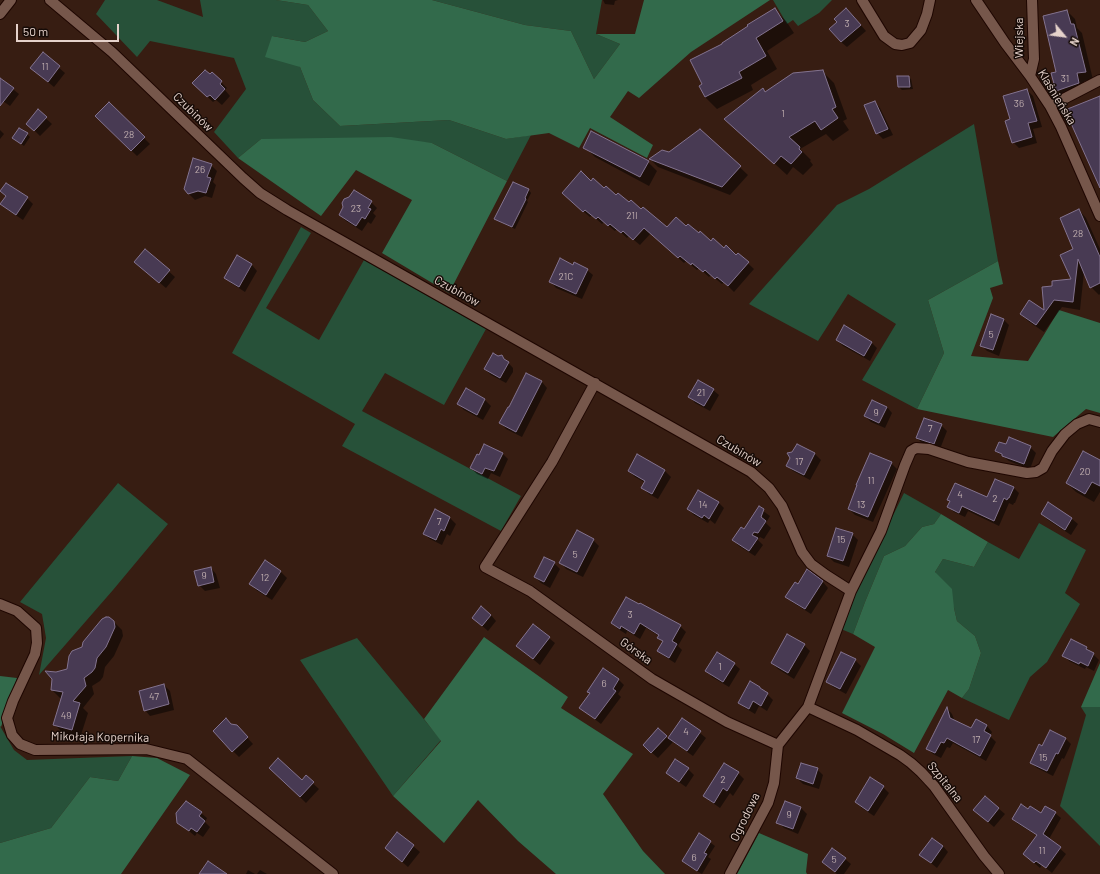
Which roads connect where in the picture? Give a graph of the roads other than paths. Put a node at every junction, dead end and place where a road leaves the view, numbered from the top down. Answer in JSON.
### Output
{"nodes":[{"id":1,"x":11,"y":0,"type":"edge"},
{"id":2,"x":50,"y":0,"type":"edge"},
{"id":3,"x":862,"y":0,"type":"edge"},
{"id":4,"x":930,"y":0,"type":"edge"},
{"id":5,"x":976,"y":0,"type":"edge"},
{"id":6,"x":1032,"y":0,"type":"edge"},
{"id":7,"x":0,"y":14,"type":"edge"},
{"id":8,"x":1030,"y":76,"type":"junction"},
{"id":9,"x":1100,"y":80,"type":"edge"},
{"id":10,"x":1050,"y":106,"type":"junction"},
{"id":11,"x":1100,"y":216,"type":"edge"},
{"id":12,"x":595,"y":383,"type":"junction"},
{"id":13,"x":1100,"y":422,"type":"edge"},
{"id":14,"x":851,"y":591,"type":"junction"},
{"id":15,"x":0,"y":604,"type":"edge"},
{"id":16,"x":808,"y":707,"type":"junction"},
{"id":17,"x":778,"y":745,"type":"junction"},
{"id":18,"x":333,"y":874,"type":"edge"},
{"id":19,"x":730,"y":874,"type":"edge"},
{"id":20,"x":998,"y":874,"type":"edge"}],
"edges":[{"from":1,"to":7,"type":"street"},
{"from":2,"to":12,"type":"street","name":"Czubinów"},
{"from":3,"to":4,"type":"street"},
{"from":5,"to":8,"type":"street","name":"Klaśnieńska"},
{"from":6,"to":8,"type":"street","name":"Wiejska"},
{"from":8,"to":10,"type":"street","name":"Klaśnieńska"},
{"from":9,"to":10,"type":"street"},
{"from":10,"to":11,"type":"street","name":"Klaśnieńska"},
{"from":12,"to":14,"type":"street","name":"Czubinów"},
{"from":12,"to":17,"type":"street","name":"Górska"},
{"from":13,"to":14,"type":"street"},
{"from":14,"to":16,"type":"street"},
{"from":15,"to":18,"type":"street","name":"Mikołaja Kopernika"},
{"from":16,"to":17,"type":"street"},
{"from":16,"to":20,"type":"street","name":"Szpitalna"},
{"from":17,"to":19,"type":"street","name":"Ogrodowa"}]}
